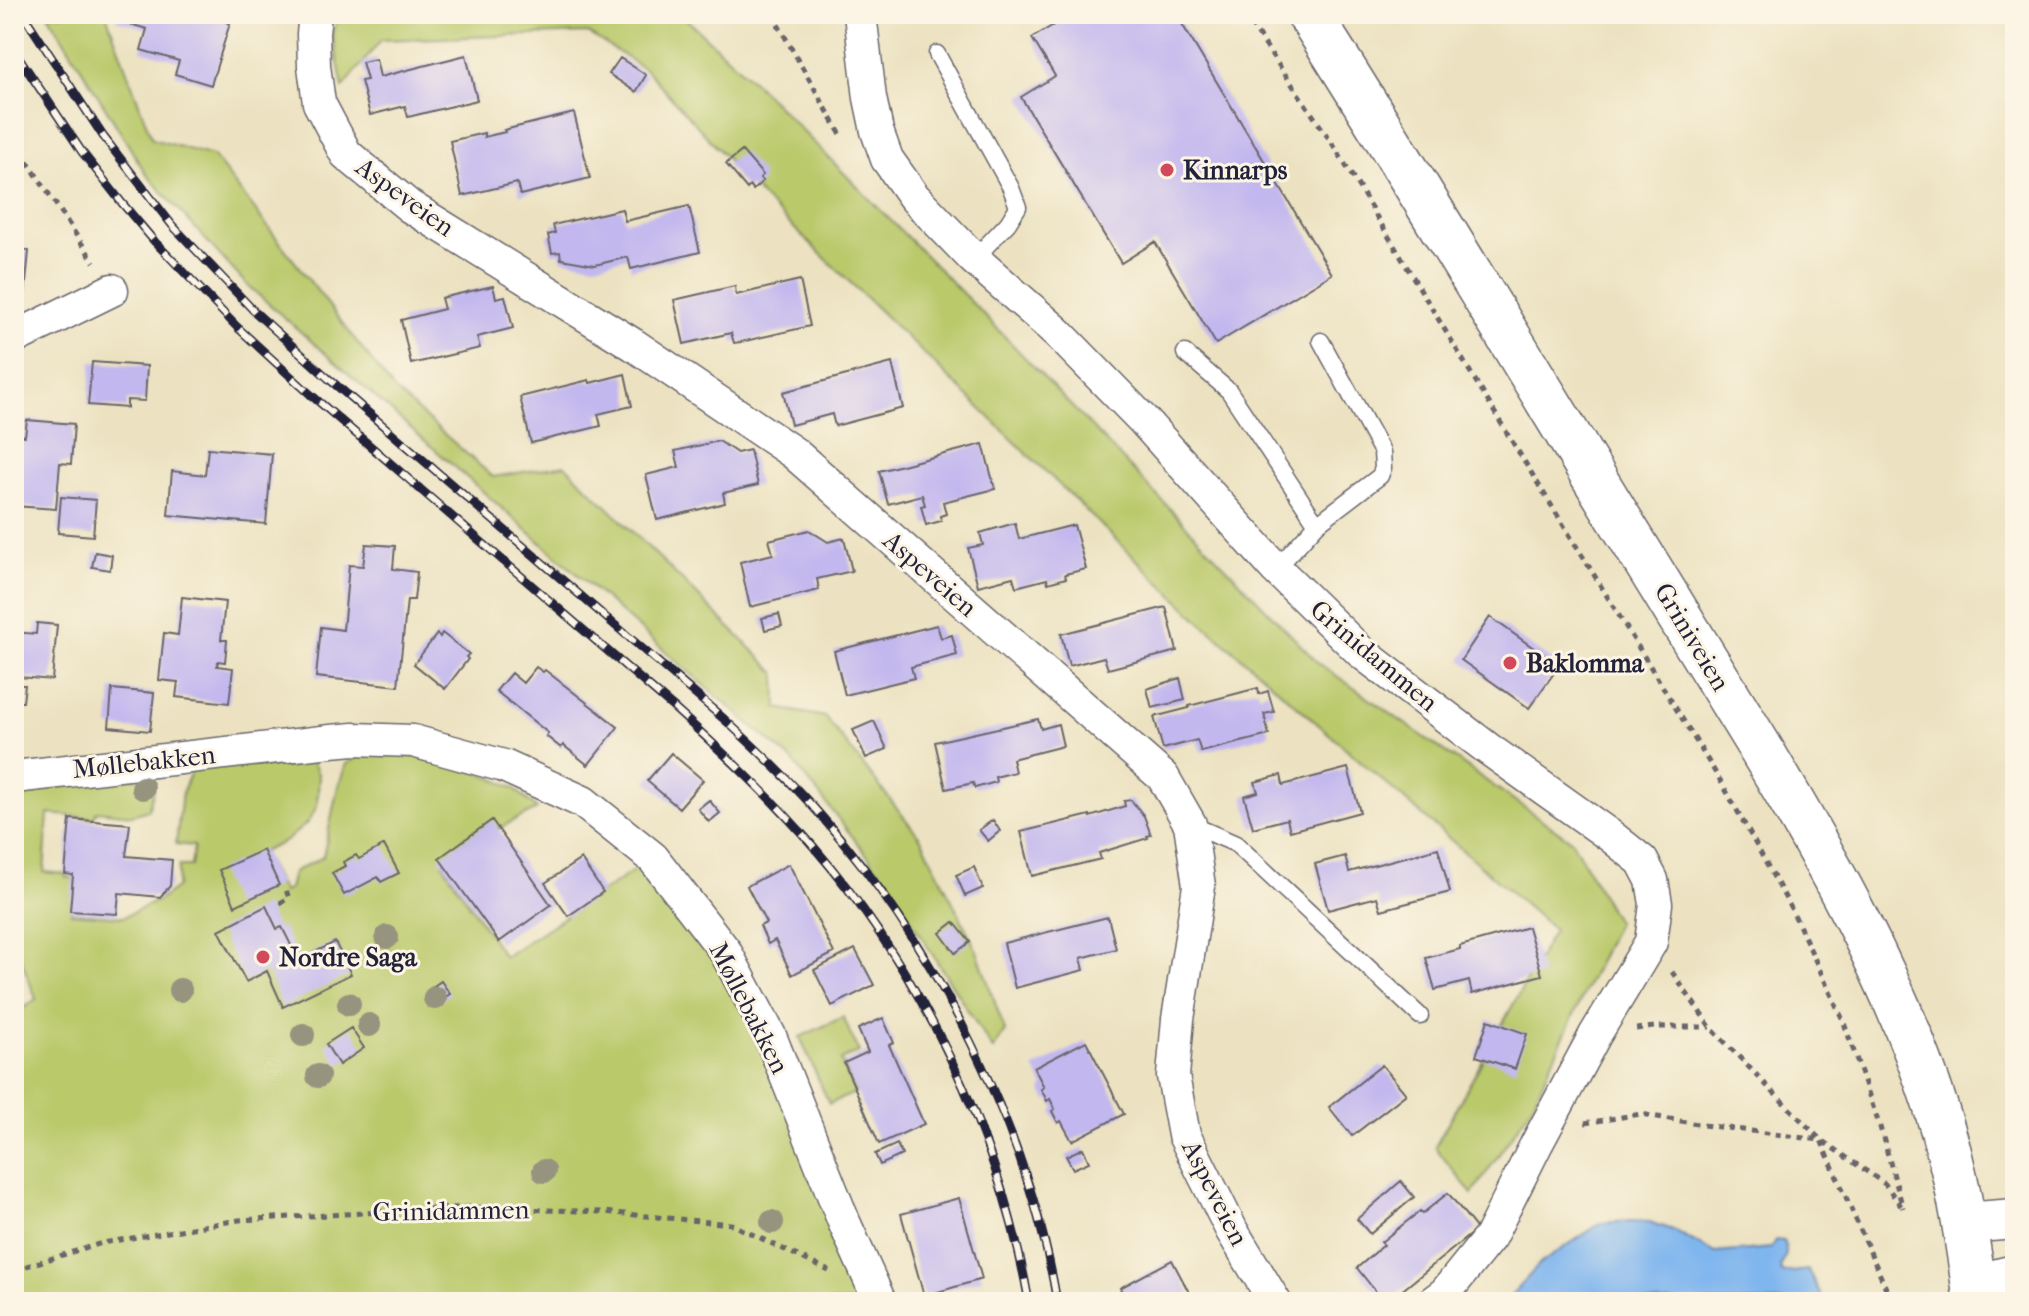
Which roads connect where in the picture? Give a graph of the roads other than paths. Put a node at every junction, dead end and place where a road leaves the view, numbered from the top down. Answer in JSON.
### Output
{"nodes":[{"id":1,"x":315,"y":14,"type":"edge"},
{"id":2,"x":860,"y":14,"type":"edge"},
{"id":3,"x":1309,"y":14,"type":"edge"},
{"id":4,"x":937,"y":54,"type":"dead end"},
{"id":5,"x":974,"y":259,"type":"junction"},
{"id":6,"x":112,"y":290,"type":"road end"},
{"id":7,"x":14,"y":338,"type":"edge"},
{"id":8,"x":1321,"y":341,"type":"dead end"},
{"id":9,"x":1185,"y":353,"type":"dead end"},
{"id":10,"x":1317,"y":524,"type":"junction"},
{"id":11,"x":1276,"y":569,"type":"junction"},
{"id":12,"x":14,"y":777,"type":"edge"},
{"id":13,"x":1190,"y":824,"type":"junction"},
{"id":14,"x":1420,"y":1016,"type":"dead end"},
{"id":15,"x":2015,"y":1219,"type":"edge"},
{"id":16,"x":1964,"y":1223,"type":"junction"},
{"id":17,"x":2015,"y":1275,"type":"edge"},
{"id":18,"x":1975,"y":1294,"type":"edge"},
{"id":19,"x":879,"y":1298,"type":"edge"},
{"id":20,"x":1275,"y":1302,"type":"edge"},
{"id":21,"x":1433,"y":1302,"type":"edge"}],
"edges":[{"from":1,"to":13,"type":"street","name":"Aspeveien"},
{"from":2,"to":5,"type":"street","name":"Grinidammen"},
{"from":3,"to":16,"type":"main road","name":"Griniveien"},
{"from":4,"to":5,"type":"lane"},
{"from":5,"to":11,"type":"street","name":"Grinidammen"},
{"from":6,"to":7,"type":"street"},
{"from":8,"to":10,"type":"lane"},
{"from":9,"to":10,"type":"lane"},
{"from":10,"to":11,"type":"lane"},
{"from":11,"to":21,"type":"street","name":"Grinidammen"},
{"from":12,"to":19,"type":"street","name":"Møllebakken"},
{"from":13,"to":14,"type":"lane"},
{"from":13,"to":20,"type":"street","name":"Aspeveien"},
{"from":15,"to":16,"type":"street"},
{"from":16,"to":18,"type":"main road","name":"Griniveien"},
{"from":17,"to":18,"type":"street"}]}
